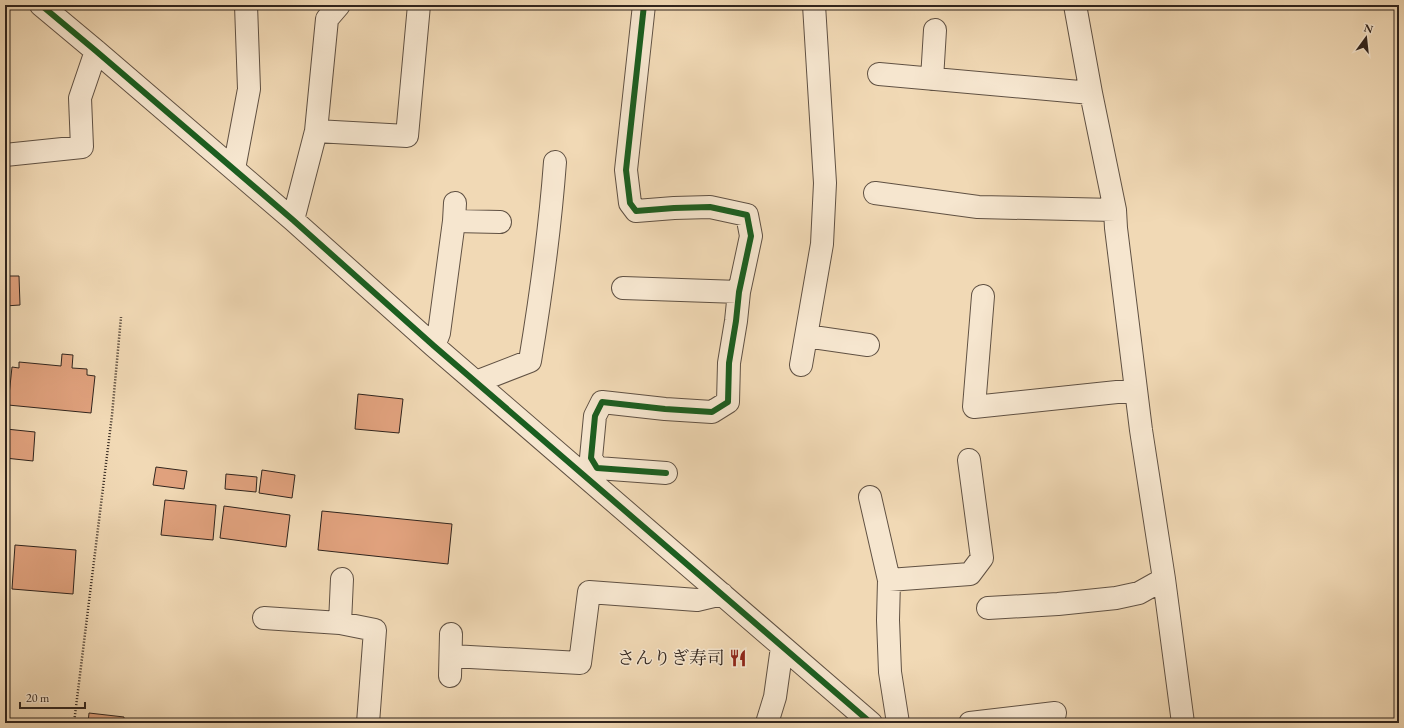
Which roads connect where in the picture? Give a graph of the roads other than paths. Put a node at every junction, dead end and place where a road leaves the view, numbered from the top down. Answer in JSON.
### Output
{"nodes":[{"id":1,"x":41,"y":5,"type":"edge"},
{"id":2,"x":246,"y":5,"type":"edge"},
{"id":3,"x":339,"y":5,"type":"edge"},
{"id":4,"x":419,"y":5,"type":"edge"},
{"id":5,"x":644,"y":5,"type":"edge"},
{"id":6,"x":814,"y":5,"type":"edge"},
{"id":7,"x":1076,"y":5,"type":"edge"},
{"id":8,"x":935,"y":30,"type":"dead end"},
{"id":9,"x":96,"y":51,"type":"junction"},
{"id":10,"x":879,"y":74,"type":"dead end"},
{"id":11,"x":932,"y":79,"type":"junction"},
{"id":12,"x":1091,"y":93,"type":"junction"},
{"id":13,"x":316,"y":131,"type":"junction"},
{"id":14,"x":5,"y":155,"type":"edge"},
{"id":15,"x":556,"y":162,"type":"dead end"},
{"id":16,"x":234,"y":169,"type":"junction"},
{"id":17,"x":875,"y":193,"type":"dead end"},
{"id":18,"x":1115,"y":210,"type":"junction"},
{"id":19,"x":294,"y":220,"type":"junction"},
{"id":20,"x":500,"y":222,"type":"dead end"},
{"id":21,"x":623,"y":288,"type":"dead end"},
{"id":22,"x":739,"y":292,"type":"junction"},
{"id":23,"x":983,"y":296,"type":"dead end"},
{"id":24,"x":806,"y":336,"type":"junction"},
{"id":25,"x":868,"y":345,"type":"dead end"},
{"id":26,"x":434,"y":346,"type":"junction"},
{"id":27,"x":801,"y":365,"type":"dead end"},
{"id":28,"x":476,"y":382,"type":"junction"},
{"id":29,"x":1136,"y":390,"type":"junction"},
{"id":30,"x":969,"y":460,"type":"dead end"},
{"id":31,"x":666,"y":473,"type":"dead end"},
{"id":32,"x":870,"y":497,"type":"dead end"},
{"id":33,"x":342,"y":579,"type":"dead end"},
{"id":34,"x":1164,"y":579,"type":"junction"},
{"id":35,"x":889,"y":580,"type":"junction"},
{"id":36,"x":722,"y":594,"type":"junction"},
{"id":37,"x":988,"y":608,"type":"dead end"},
{"id":38,"x":264,"y":618,"type":"dead end"},
{"id":39,"x":340,"y":622,"type":"junction"},
{"id":40,"x":451,"y":634,"type":"dead end"},
{"id":41,"x":782,"y":647,"type":"junction"},
{"id":42,"x":1054,"y":713,"type":"dead end"},
{"id":43,"x":368,"y":723,"type":"edge"},
{"id":44,"x":767,"y":723,"type":"edge"},
{"id":45,"x":871,"y":723,"type":"edge"},
{"id":46,"x":898,"y":723,"type":"edge"},
{"id":47,"x":970,"y":723,"type":"edge"},
{"id":48,"x":1183,"y":723,"type":"edge"}],
"edges":[{"from":1,"to":9,"type":"street"},
{"from":2,"to":16,"type":"street"},
{"from":3,"to":13,"type":"street"},
{"from":4,"to":13,"type":"street"},
{"from":5,"to":22,"type":"street"},
{"from":6,"to":24,"type":"street"},
{"from":7,"to":12,"type":"street"},
{"from":8,"to":11,"type":"street"},
{"from":9,"to":14,"type":"street"},
{"from":9,"to":16,"type":"street"},
{"from":10,"to":11,"type":"street"},
{"from":11,"to":12,"type":"street"},
{"from":12,"to":18,"type":"street"},
{"from":13,"to":19,"type":"street"},
{"from":15,"to":28,"type":"street"},
{"from":16,"to":19,"type":"street"},
{"from":17,"to":18,"type":"street"},
{"from":18,"to":29,"type":"street"},
{"from":19,"to":26,"type":"street"},
{"from":20,"to":26,"type":"street"},
{"from":21,"to":22,"type":"street"},
{"from":22,"to":31,"type":"street"},
{"from":23,"to":29,"type":"street"},
{"from":24,"to":25,"type":"street"},
{"from":24,"to":27,"type":"street"},
{"from":26,"to":28,"type":"street"},
{"from":28,"to":36,"type":"street"},
{"from":29,"to":34,"type":"street"},
{"from":30,"to":35,"type":"street"},
{"from":32,"to":35,"type":"street"},
{"from":33,"to":39,"type":"street"},
{"from":34,"to":37,"type":"street"},
{"from":34,"to":48,"type":"street"},
{"from":35,"to":46,"type":"street"},
{"from":36,"to":40,"type":"street"},
{"from":36,"to":41,"type":"street"},
{"from":38,"to":39,"type":"street"},
{"from":39,"to":43,"type":"street"},
{"from":41,"to":44,"type":"street"},
{"from":41,"to":45,"type":"street"},
{"from":42,"to":47,"type":"street"}]}
